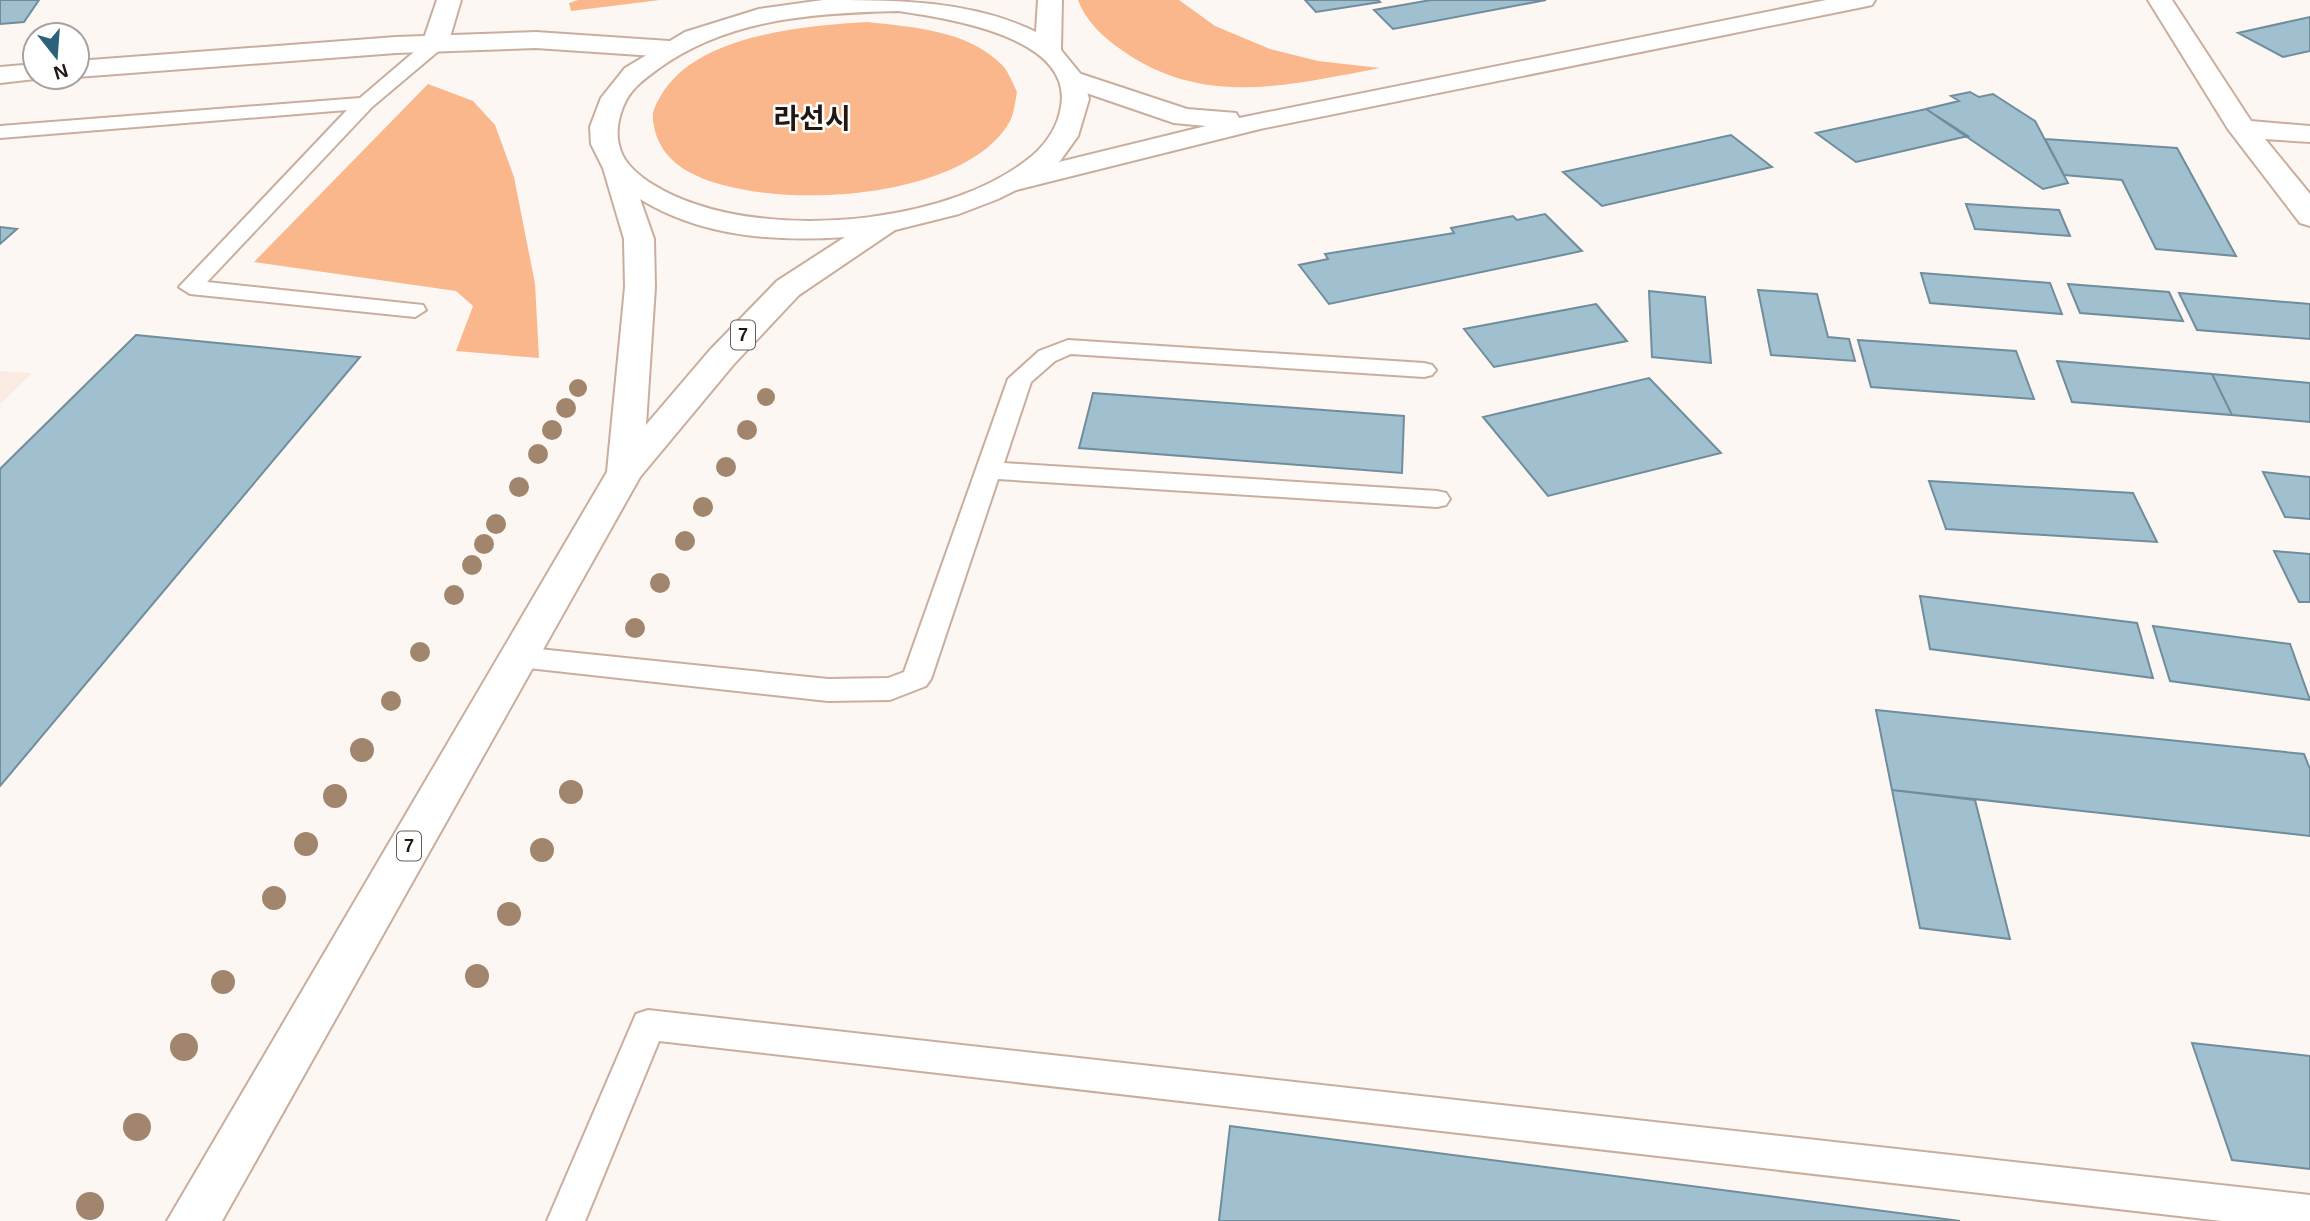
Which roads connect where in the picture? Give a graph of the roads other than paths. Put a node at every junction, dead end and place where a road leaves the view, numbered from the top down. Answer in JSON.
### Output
{"nodes":[{"id":1,"x":449,"y":0,"type":"edge"},
{"id":2,"x":1050,"y":0,"type":"edge"},
{"id":3,"x":1863,"y":0,"type":"edge"},
{"id":4,"x":2160,"y":0,"type":"edge"},
{"id":5,"x":842,"y":2,"type":"edge"},
{"id":6,"x":435,"y":44,"type":"junction"},
{"id":7,"x":669,"y":49,"type":"junction"},
{"id":8,"x":1048,"y":50,"type":"junction"},
{"id":9,"x":91,"y":68,"type":"edge"},
{"id":10,"x":21,"y":73,"type":"edge"},
{"id":11,"x":0,"y":75,"type":"edge"},
{"id":12,"x":1072,"y":79,"type":"junction"},
{"id":13,"x":365,"y":103,"type":"junction"},
{"id":14,"x":1260,"y":121,"type":"junction"},
{"id":15,"x":2242,"y":130,"type":"junction"},
{"id":16,"x":0,"y":132,"type":"edge"},
{"id":17,"x":2310,"y":134,"type":"edge"},
{"id":18,"x":616,"y":169,"type":"junction"},
{"id":19,"x":1016,"y":181,"type":"junction"},
{"id":20,"x":2310,"y":217,"type":"edge"},
{"id":21,"x":884,"y":225,"type":"junction"},
{"id":22,"x":415,"y":310,"type":"dead end"},
{"id":23,"x":1424,"y":370,"type":"dead end"},
{"id":24,"x":989,"y":470,"type":"junction"},
{"id":25,"x":625,"y":472,"type":"junction"},
{"id":26,"x":1437,"y":499,"type":"dead end"},
{"id":27,"x":519,"y":657,"type":"junction"},
{"id":28,"x":2310,"y":1213,"type":"edge"},
{"id":29,"x":193,"y":1221,"type":"edge"},
{"id":30,"x":566,"y":1221,"type":"edge"}],
"edges":[{"from":1,"to":6,"type":"main road"},
{"from":2,"to":8,"type":"main road"},
{"from":3,"to":14,"type":"main road"},
{"from":4,"to":15,"type":"main road"},
{"from":5,"to":7,"type":"main road","number":"7"},
{"from":5,"to":8,"type":"main road","number":"7"},
{"from":6,"to":7,"type":"main road"},
{"from":6,"to":9,"type":"main road"},
{"from":6,"to":13,"type":"lane"},
{"from":7,"to":18,"type":"main road","number":"7"},
{"from":8,"to":12,"type":"main road","number":"7"},
{"from":10,"to":11,"type":"main road"},
{"from":12,"to":14,"type":"main road"},
{"from":12,"to":19,"type":"main road","number":"7"},
{"from":13,"to":16,"type":"lane"},
{"from":13,"to":22,"type":"lane"},
{"from":14,"to":19,"type":"main road"},
{"from":15,"to":17,"type":"main road"},
{"from":15,"to":20,"type":"main road"},
{"from":18,"to":21,"type":"main road","number":"7"},
{"from":18,"to":25,"type":"main road","number":"7"},
{"from":19,"to":21,"type":"main road","number":"7"},
{"from":21,"to":25,"type":"main road","number":"7"},
{"from":23,"to":24,"type":"lane"},
{"from":24,"to":26,"type":"lane"},
{"from":24,"to":27,"type":"lane"},
{"from":25,"to":27,"type":"main road","number":"7"},
{"from":27,"to":29,"type":"main road","number":"7"},
{"from":28,"to":30,"type":"lane"}]}
